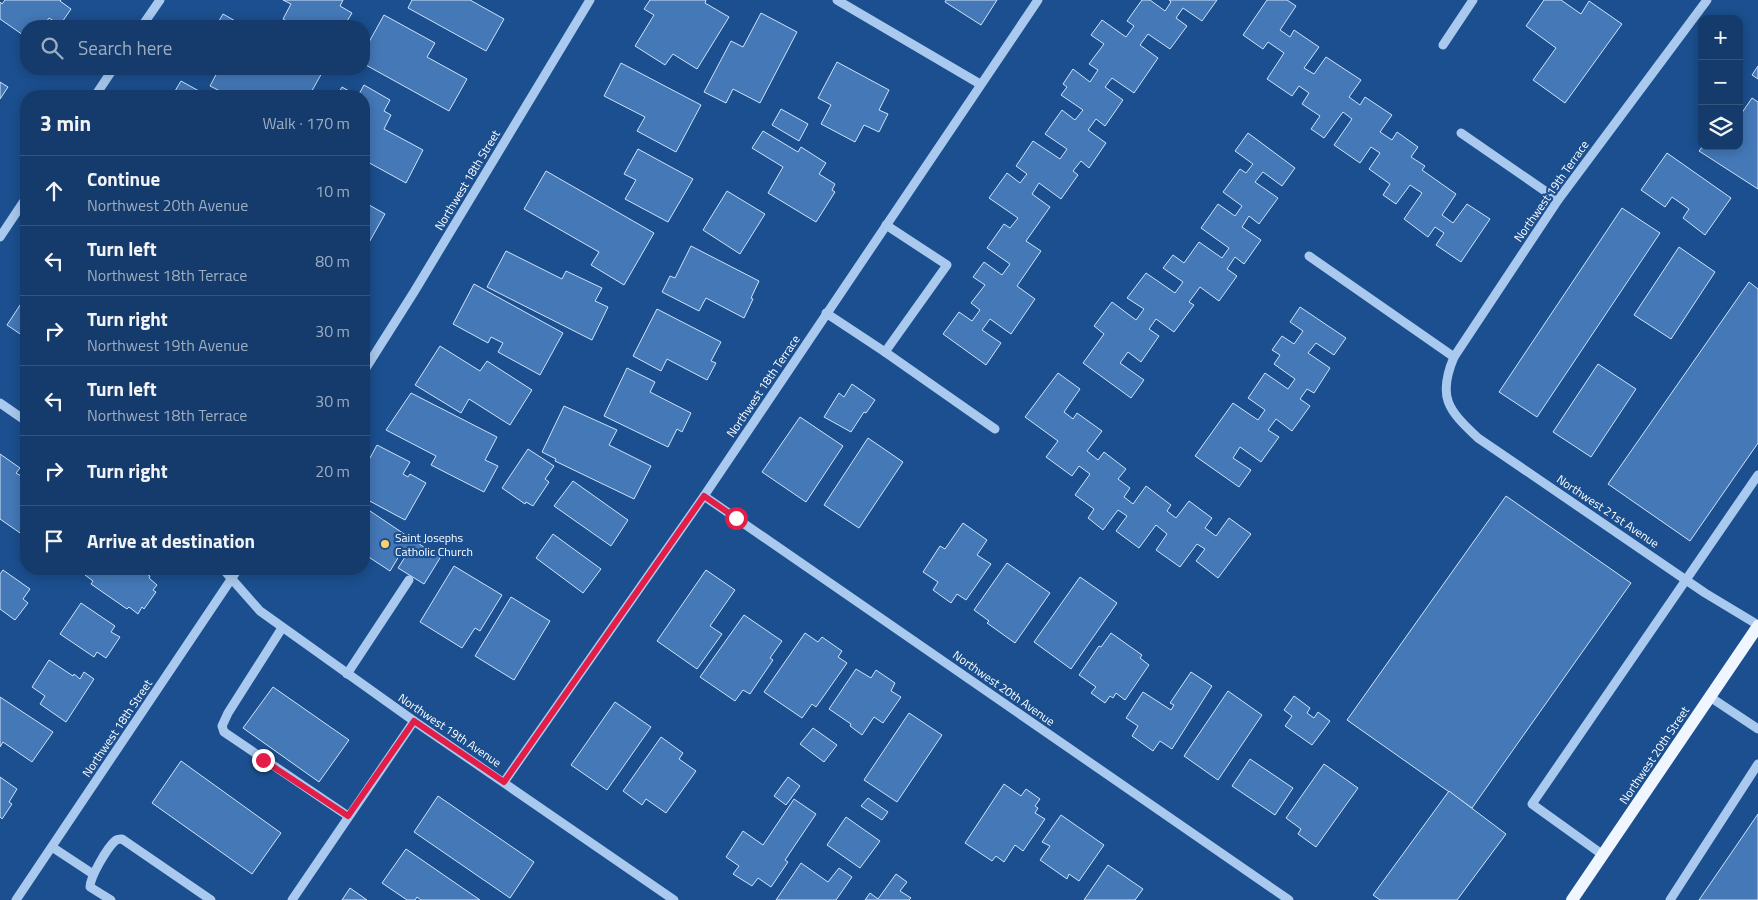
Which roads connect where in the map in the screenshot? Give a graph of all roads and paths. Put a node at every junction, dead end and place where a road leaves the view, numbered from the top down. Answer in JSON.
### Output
{"nodes":[{"id":1,"x":160,"y":0,"type":"edge"},
{"id":2,"x":590,"y":0,"type":"edge"},
{"id":3,"x":837,"y":0,"type":"edge"},
{"id":4,"x":1038,"y":0,"type":"edge"},
{"id":5,"x":1473,"y":0,"type":"edge"},
{"id":6,"x":1707,"y":0,"type":"edge"},
{"id":7,"x":146,"y":20,"type":"edge"},
{"id":8,"x":1443,"y":44,"type":"dead end"},
{"id":9,"x":109,"y":75,"type":"edge"},
{"id":10,"x":980,"y":84,"type":"junction"},
{"id":11,"x":99,"y":90,"type":"edge"},
{"id":12,"x":1461,"y":133,"type":"dead end"},
{"id":13,"x":1558,"y":200,"type":"junction"},
{"id":14,"x":20,"y":207,"type":"edge"},
{"id":15,"x":886,"y":225,"type":"junction"},
{"id":16,"x":0,"y":237,"type":"edge"},
{"id":17,"x":1309,"y":256,"type":"dead end"},
{"id":18,"x":826,"y":313,"type":"junction"},
{"id":19,"x":885,"y":352,"type":"junction"},
{"id":20,"x":1454,"y":357,"type":"junction"},
{"id":21,"x":370,"y":362,"type":"edge"},
{"id":22,"x":0,"y":403,"type":"edge"},
{"id":23,"x":1450,"y":408,"type":"joint"},
{"id":24,"x":20,"y":417,"type":"edge"},
{"id":25,"x":995,"y":429,"type":"dead end"},
{"id":26,"x":1758,"y":475,"type":"edge"},
{"id":27,"x":704,"y":496,"type":"junction"},
{"id":28,"x":229,"y":575,"type":"edge"},
{"id":29,"x":234,"y":575,"type":"edge"},
{"id":30,"x":232,"y":578,"type":"junction"},
{"id":31,"x":409,"y":580,"type":"dead end"},
{"id":32,"x":1686,"y":580,"type":"junction"},
{"id":33,"x":1758,"y":626,"type":"edge"},
{"id":34,"x":282,"y":628,"type":"junction"},
{"id":35,"x":347,"y":674,"type":"junction"},
{"id":36,"x":1710,"y":697,"type":"junction"},
{"id":37,"x":414,"y":721,"type":"junction"},
{"id":38,"x":1758,"y":729,"type":"edge"},
{"id":39,"x":1758,"y":764,"type":"edge"},
{"id":40,"x":504,"y":782,"type":"junction"},
{"id":41,"x":348,"y":816,"type":"junction"},
{"id":42,"x":52,"y":846,"type":"junction"},
{"id":43,"x":1603,"y":855,"type":"junction"},
{"id":44,"x":93,"y":874,"type":"junction"},
{"id":45,"x":16,"y":900,"type":"edge"},
{"id":46,"x":111,"y":900,"type":"edge"},
{"id":47,"x":211,"y":900,"type":"edge"},
{"id":48,"x":292,"y":900,"type":"edge"},
{"id":49,"x":674,"y":900,"type":"edge"},
{"id":50,"x":1289,"y":900,"type":"edge"},
{"id":51,"x":1572,"y":900,"type":"edge"},
{"id":52,"x":1670,"y":900,"type":"edge"}],
"edges":[{"from":1,"to":7,"type":"street"},
{"from":2,"to":21,"type":"street","name":"Northwest 18th Street"},
{"from":3,"to":10,"type":"street"},
{"from":4,"to":10,"type":"street","name":"Northwest 18th Terrace"},
{"from":5,"to":8,"type":"street"},
{"from":6,"to":13,"type":"street","name":"Northwest 19th Terrace"},
{"from":9,"to":11,"type":"street"},
{"from":10,"to":15,"type":"street","name":"Northwest 18th Terrace"},
{"from":12,"to":13,"type":"street"},
{"from":13,"to":20,"type":"street","name":"Northwest 19th Terrace"},
{"from":14,"to":16,"type":"street"},
{"from":15,"to":18,"type":"street","name":"Northwest 18th Terrace"},
{"from":15,"to":19,"type":"street"},
{"from":17,"to":20,"type":"street"},
{"from":18,"to":19,"type":"street"},
{"from":18,"to":27,"type":"street","name":"Northwest 18th Terrace"},
{"from":19,"to":25,"type":"street"},
{"from":20,"to":23,"type":"street","name":"Northwest 19th Terrace"},
{"from":22,"to":24,"type":"street"},
{"from":23,"to":32,"type":"street","name":"Northwest 21st Avenue"},
{"from":26,"to":32,"type":"street"},
{"from":27,"to":40,"type":"street","name":"Northwest 18th Terrace"},
{"from":27,"to":50,"type":"street","name":"Northwest 20th Avenue"},
{"from":28,"to":30,"type":"street","name":"Northwest 19th Avenue"},
{"from":29,"to":30,"type":"street","name":"Northwest 18th Street"},
{"from":30,"to":34,"type":"street","name":"Northwest 19th Avenue"},
{"from":30,"to":42,"type":"street","name":"Northwest 18th Street"},
{"from":31,"to":35,"type":"street"},
{"from":32,"to":33,"type":"street","name":"Northwest 21st Avenue"},
{"from":32,"to":43,"type":"street"},
{"from":33,"to":36,"type":"main road","name":"Northwest 20th Street"},
{"from":34,"to":35,"type":"street","name":"Northwest 19th Avenue"},
{"from":34,"to":41,"type":"street"},
{"from":35,"to":37,"type":"street","name":"Northwest 19th Avenue"},
{"from":36,"to":38,"type":"street"},
{"from":36,"to":43,"type":"main road","name":"Northwest 20th Street"},
{"from":37,"to":40,"type":"street","name":"Northwest 19th Avenue"},
{"from":37,"to":41,"type":"street"},
{"from":39,"to":52,"type":"street"},
{"from":40,"to":49,"type":"street","name":"Northwest 19th Avenue"},
{"from":41,"to":48,"type":"street"},
{"from":42,"to":44,"type":"street"},
{"from":42,"to":45,"type":"street","name":"Northwest 18th Street"},
{"from":43,"to":51,"type":"main road","name":"Northwest 20th Street"},
{"from":44,"to":46,"type":"street"},
{"from":44,"to":47,"type":"street"}]}
